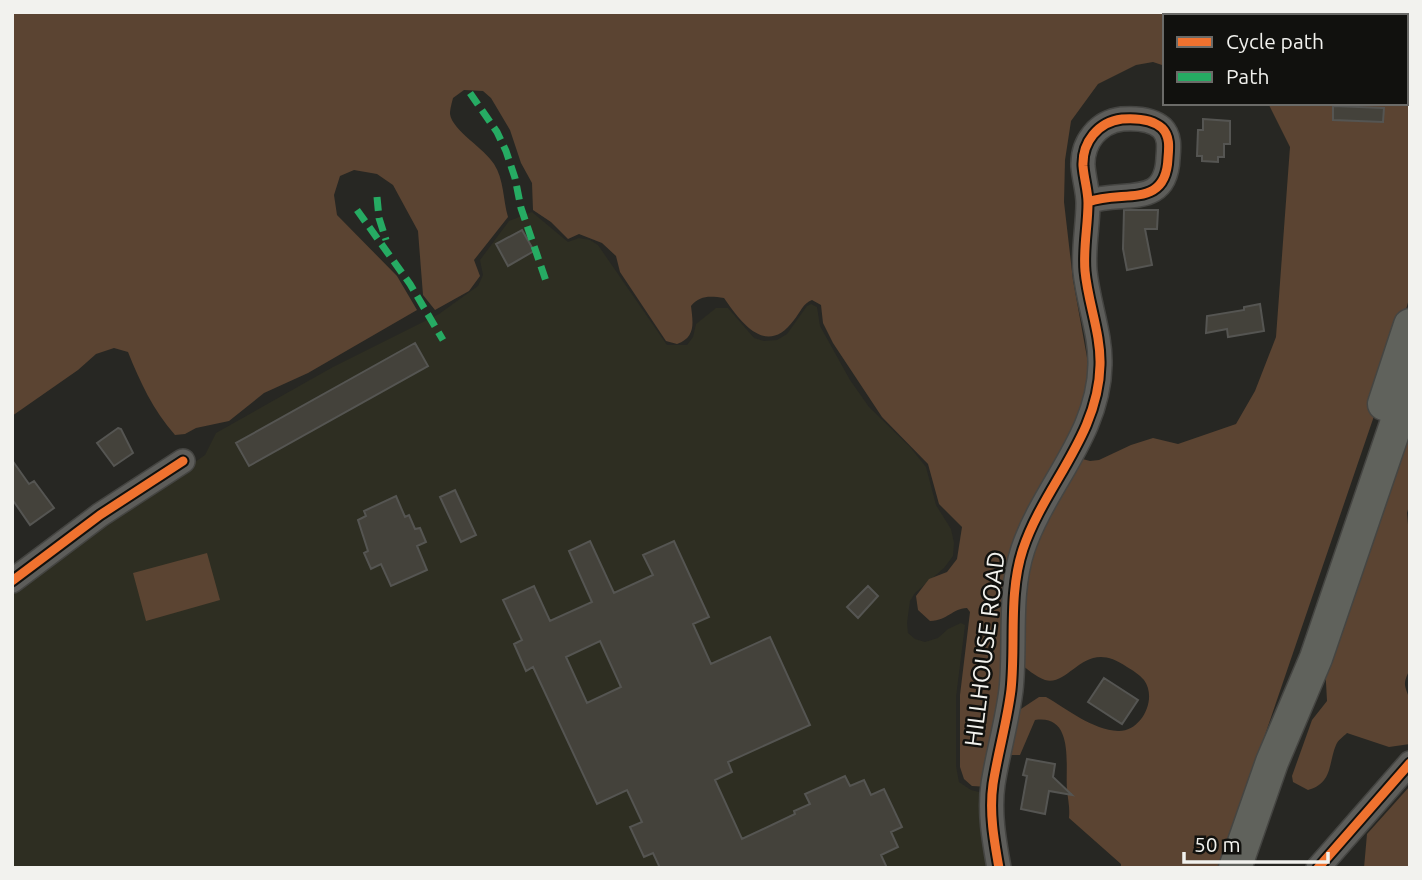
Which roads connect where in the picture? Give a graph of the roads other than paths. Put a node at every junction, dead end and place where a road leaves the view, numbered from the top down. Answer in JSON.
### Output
{"nodes":[{"id":1,"x":1088,"y":202,"type":"dead end"},
{"id":2,"x":1410,"y":325,"type":"edge"},
{"id":3,"x":1410,"y":383,"type":"edge"},
{"id":4,"x":183,"y":461,"type":"dead end"},
{"id":5,"x":12,"y":581,"type":"edge"},
{"id":6,"x":1272,"y":762,"type":"junction"},
{"id":7,"x":1410,"y":763,"type":"edge"},
{"id":8,"x":999,"y":868,"type":"edge"},
{"id":9,"x":1235,"y":868,"type":"edge"},
{"id":10,"x":1318,"y":868,"type":"edge"}],
"edges":[{"from":1,"to":8,"type":"street","name":"HILLHOUSE ROAD"},
{"from":2,"to":6,"type":"main road"},
{"from":3,"to":6,"type":"main road"},
{"from":4,"to":5,"type":"street"},
{"from":6,"to":9,"type":"main road"},
{"from":7,"to":10,"type":"street"}]}
